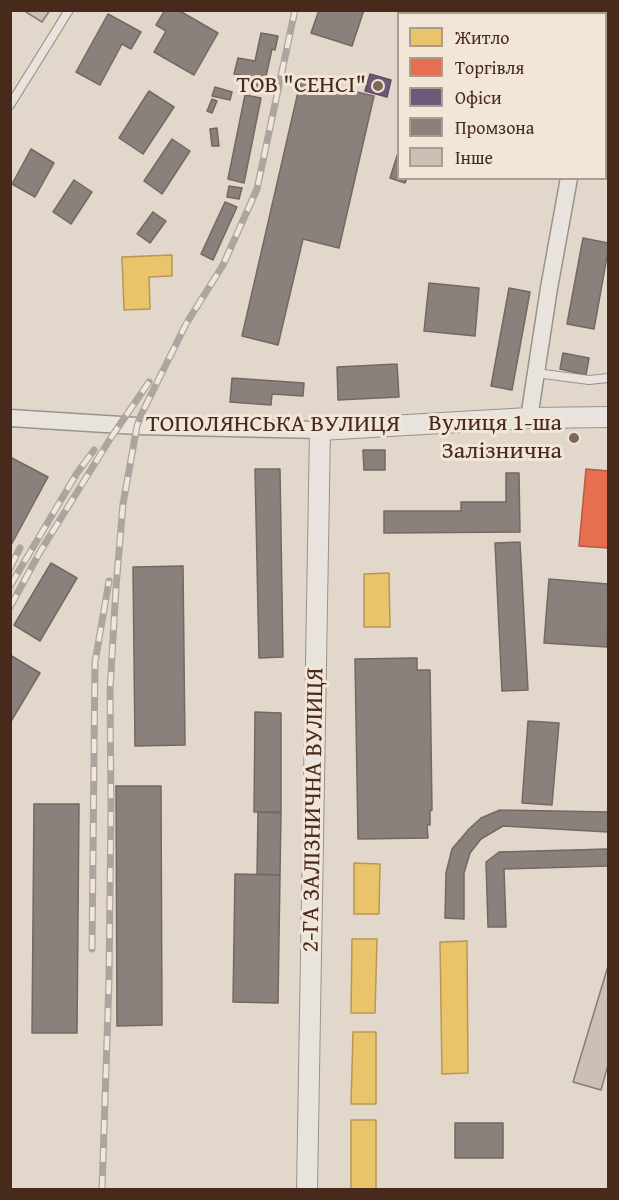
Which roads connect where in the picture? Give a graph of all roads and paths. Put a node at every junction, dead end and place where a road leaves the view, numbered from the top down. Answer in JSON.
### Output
{"nodes":[{"id":1,"x":69,"y":10,"type":"edge"},
{"id":2,"x":10,"y":105,"type":"edge"},
{"id":3,"x":569,"y":180,"type":"edge"},
{"id":4,"x":536,"y":373,"type":"junction"},
{"id":5,"x":609,"y":378,"type":"edge"},
{"id":6,"x":609,"y":417,"type":"edge"},
{"id":7,"x":10,"y":418,"type":"edge"},
{"id":8,"x":529,"y":418,"type":"junction"},
{"id":9,"x":320,"y":430,"type":"junction"},
{"id":10,"x":307,"y":1190,"type":"edge"}],
"edges":[{"from":1,"to":2,"type":"lane"},
{"from":3,"to":4,"type":"street"},
{"from":4,"to":5,"type":"lane"},
{"from":4,"to":8,"type":"street"},
{"from":6,"to":8,"type":"street","name":"ТОПОЛЯНСЬКА ВУЛИЦЯ"},
{"from":7,"to":9,"type":"street","name":"ТОПОЛЯНСЬКА ВУЛИЦЯ"},
{"from":8,"to":9,"type":"street","name":"ТОПОЛЯНСЬКА ВУЛИЦЯ"},
{"from":9,"to":10,"type":"street","name":"2-ГА ЗАЛІЗНИЧНА ВУЛИЦЯ"}]}
